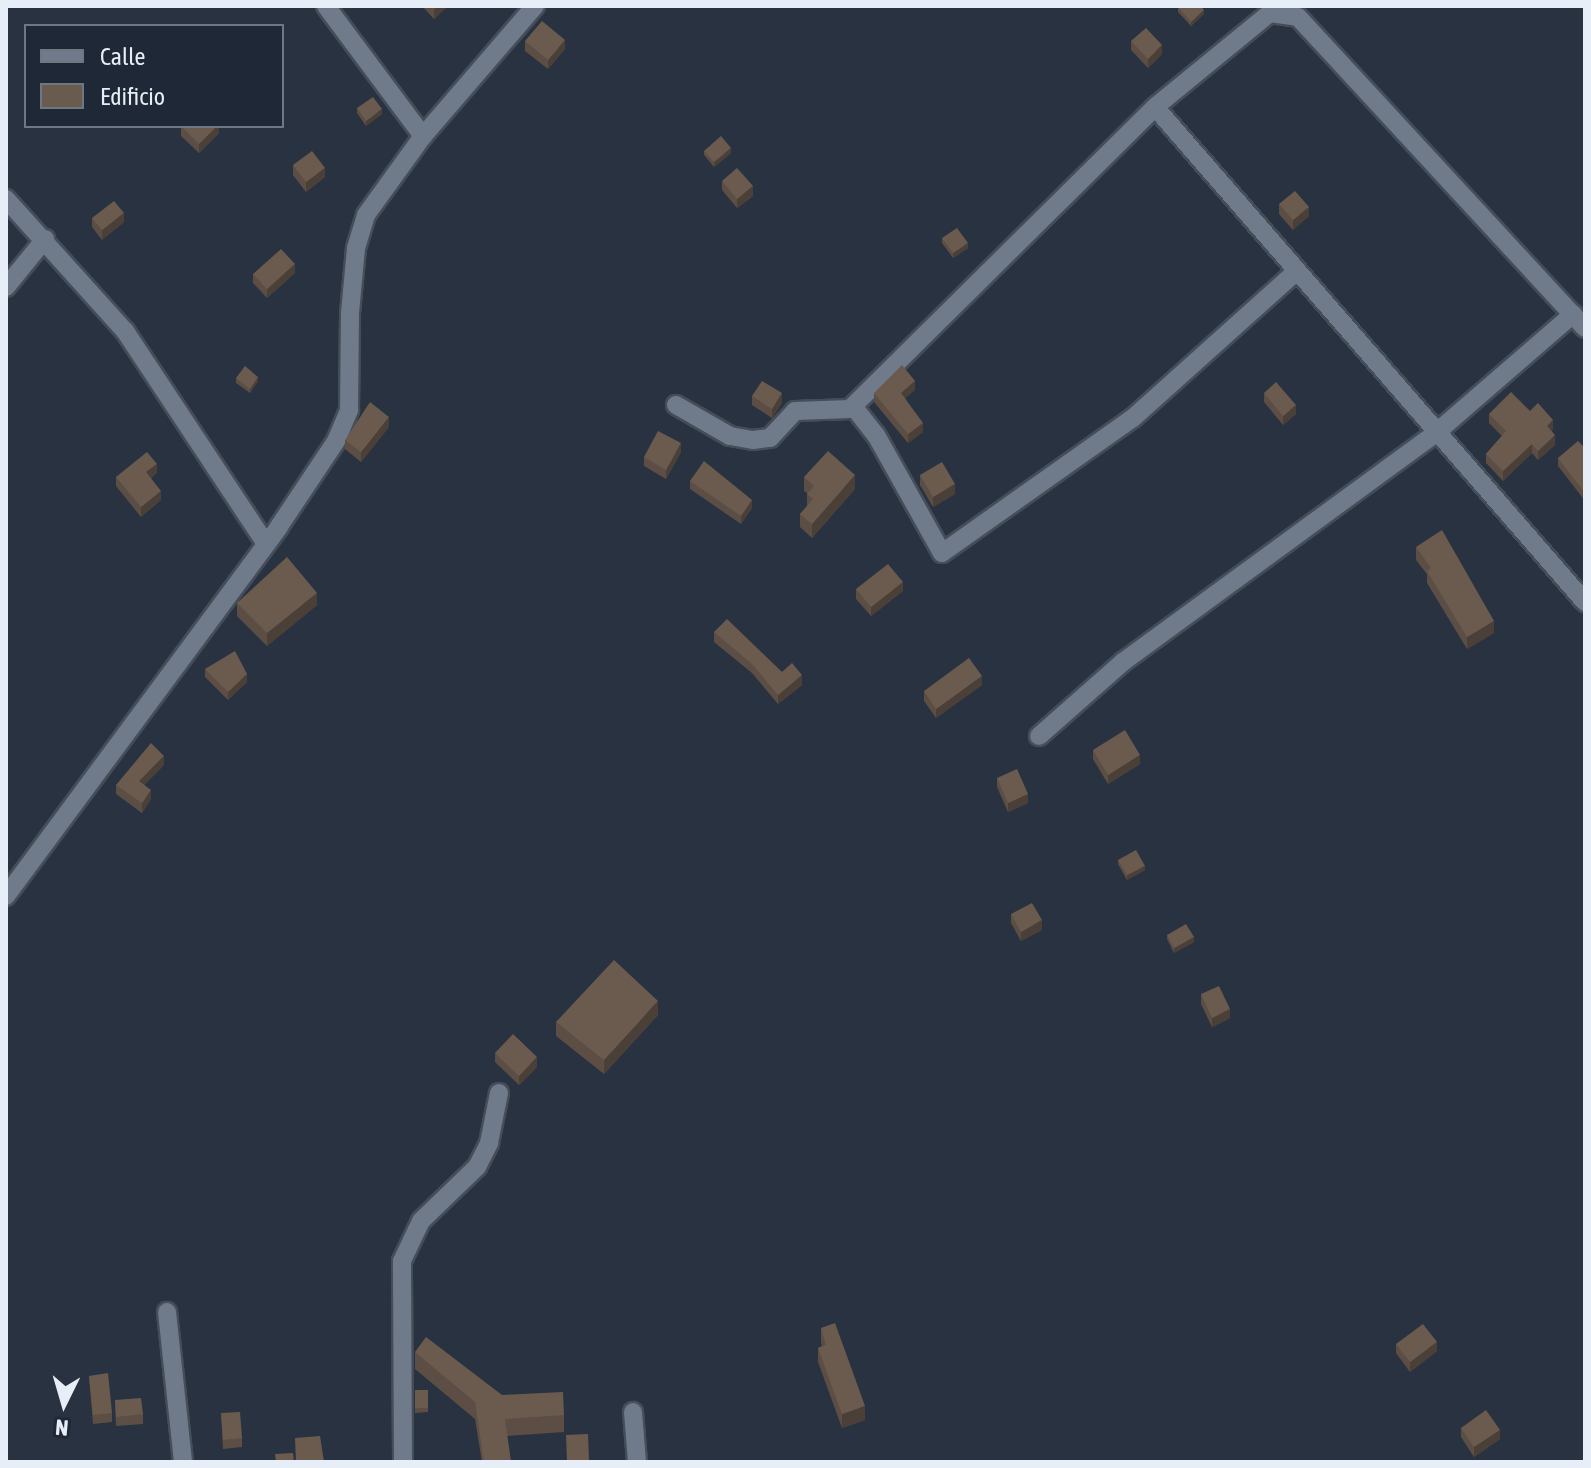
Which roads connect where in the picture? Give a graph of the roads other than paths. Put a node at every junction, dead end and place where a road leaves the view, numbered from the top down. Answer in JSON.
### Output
{"nodes":[{"id":1,"x":326,"y":6,"type":"edge"},
{"id":2,"x":535,"y":6,"type":"edge"},
{"id":3,"x":1155,"y":107,"type":"junction"},
{"id":4,"x":423,"y":136,"type":"junction"},
{"id":5,"x":6,"y":199,"type":"edge"},
{"id":6,"x":45,"y":239,"type":"junction"},
{"id":7,"x":1297,"y":271,"type":"junction"},
{"id":8,"x":6,"y":287,"type":"edge"},
{"id":9,"x":1579,"y":321,"type":"edge"},
{"id":10,"x":676,"y":405,"type":"dead end"},
{"id":11,"x":853,"y":406,"type":"junction"},
{"id":12,"x":1437,"y":432,"type":"junction"},
{"id":13,"x":266,"y":544,"type":"junction"},
{"id":14,"x":1585,"y":602,"type":"edge"},
{"id":15,"x":1039,"y":736,"type":"dead end"},
{"id":16,"x":13,"y":871,"type":"edge"},
{"id":17,"x":6,"y":896,"type":"edge"},
{"id":18,"x":499,"y":1093,"type":"dead end"},
{"id":19,"x":167,"y":1312,"type":"dead end"},
{"id":20,"x":633,"y":1412,"type":"dead end"},
{"id":21,"x":183,"y":1462,"type":"edge"},
{"id":22,"x":403,"y":1462,"type":"edge"},
{"id":23,"x":637,"y":1462,"type":"edge"}],
"edges":[{"from":1,"to":4,"type":"street"},
{"from":2,"to":4,"type":"street"},
{"from":3,"to":7,"type":"street"},
{"from":3,"to":9,"type":"street"},
{"from":3,"to":11,"type":"street"},
{"from":4,"to":13,"type":"street"},
{"from":5,"to":6,"type":"street"},
{"from":6,"to":8,"type":"street"},
{"from":6,"to":13,"type":"street"},
{"from":7,"to":11,"type":"street"},
{"from":7,"to":12,"type":"street"},
{"from":9,"to":12,"type":"street"},
{"from":10,"to":11,"type":"street"},
{"from":12,"to":14,"type":"street"},
{"from":12,"to":15,"type":"street"},
{"from":13,"to":16,"type":"street"},
{"from":16,"to":17,"type":"street"},
{"from":18,"to":22,"type":"street"},
{"from":19,"to":21,"type":"street"},
{"from":20,"to":23,"type":"street"}]}
